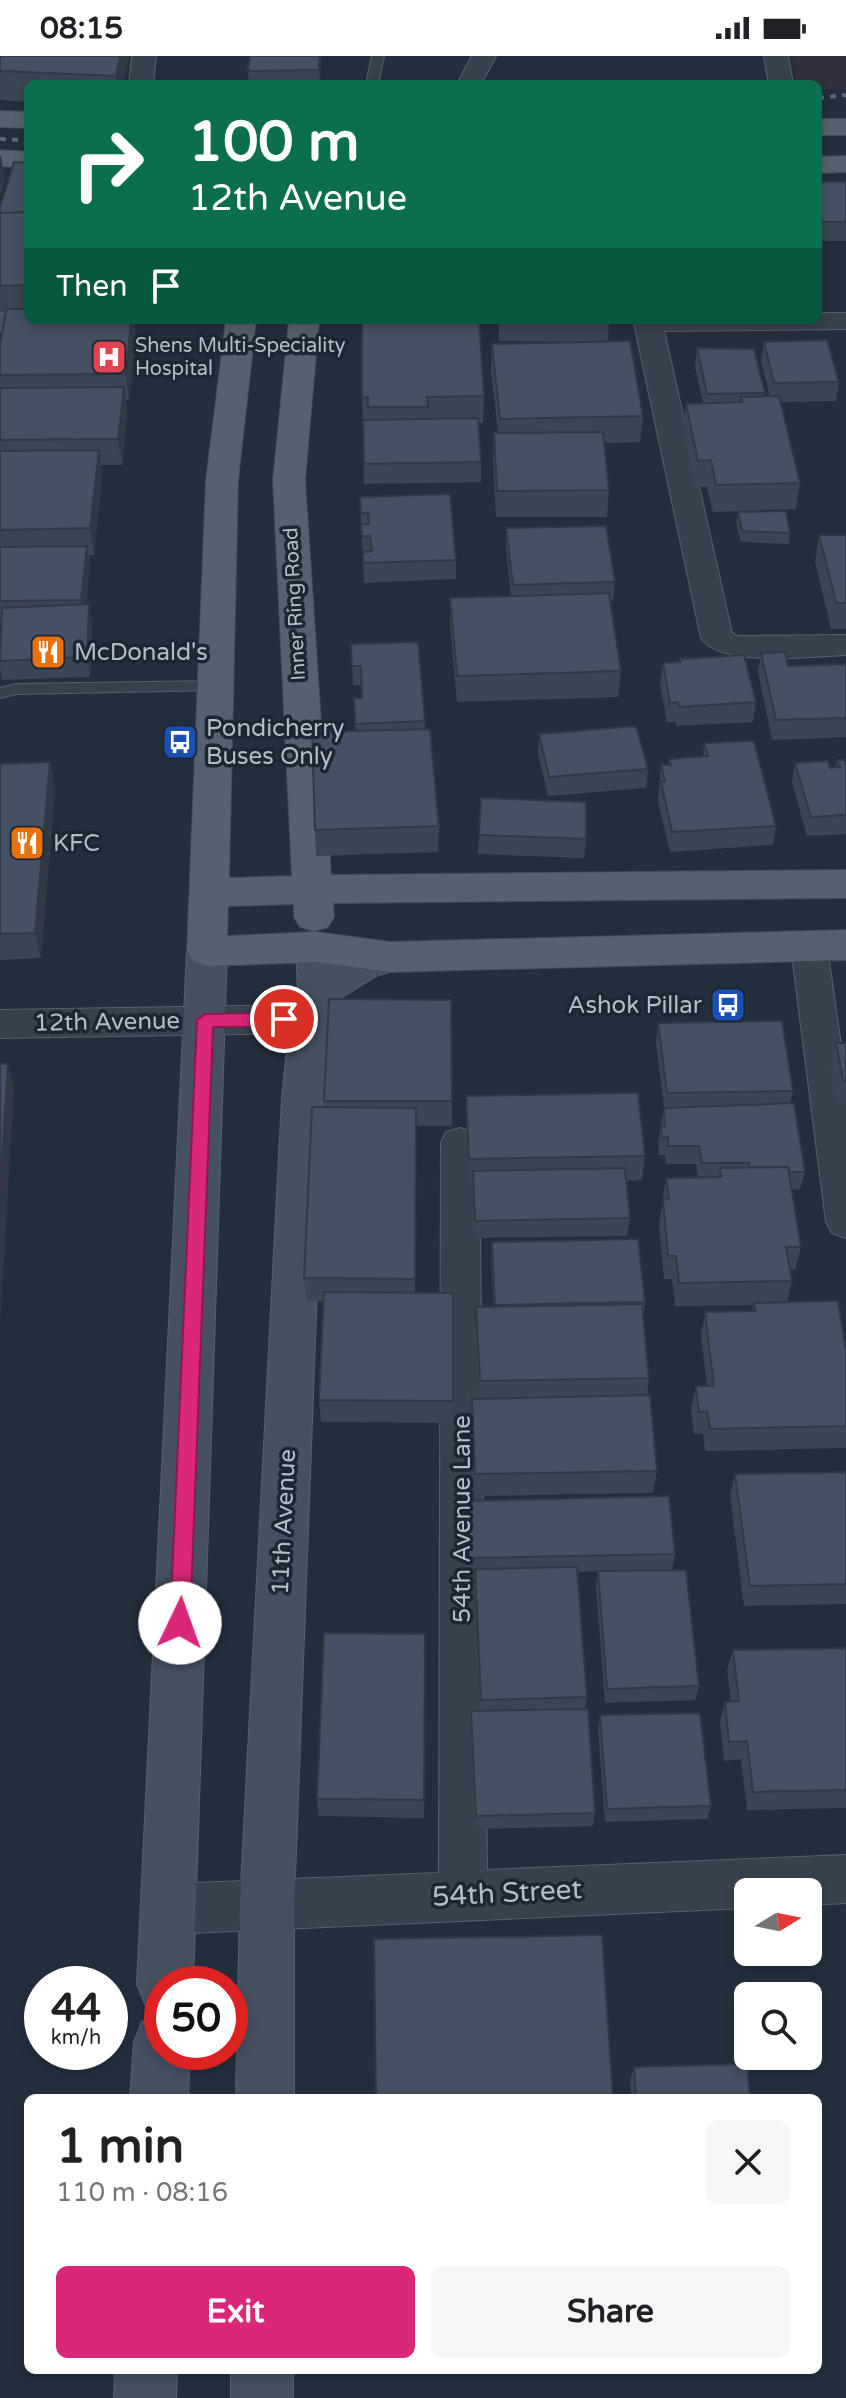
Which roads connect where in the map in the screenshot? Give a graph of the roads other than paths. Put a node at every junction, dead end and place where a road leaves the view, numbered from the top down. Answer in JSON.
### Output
{"nodes":[{"id":1,"x":144,"y":56,"type":"edge"},
{"id":2,"x":378,"y":56,"type":"edge"},
{"id":3,"x":484,"y":56,"type":"edge"},
{"id":4,"x":776,"y":56,"type":"edge"},
{"id":5,"x":141,"y":80,"type":"edge"},
{"id":6,"x":373,"y":80,"type":"edge"},
{"id":7,"x":471,"y":80,"type":"edge"},
{"id":8,"x":780,"y":80,"type":"edge"},
{"id":9,"x":0,"y":119,"type":"edge"},
{"id":10,"x":24,"y":120,"type":"edge"},
{"id":11,"x":822,"y":127,"type":"edge"},
{"id":12,"x":846,"y":127,"type":"edge"},
{"id":13,"x":0,"y":158,"type":"edge"},
{"id":14,"x":24,"y":160,"type":"edge"},
{"id":15,"x":846,"y":164,"type":"edge"},
{"id":16,"x":822,"y":165,"type":"edge"},
{"id":17,"x":24,"y":321,"type":"edge"},
{"id":18,"x":822,"y":321,"type":"edge"},
{"id":19,"x":846,"y":321,"type":"edge"},
{"id":20,"x":0,"y":322,"type":"edge"},
{"id":21,"x":241,"y":324,"type":"edge"},
{"id":22,"x":303,"y":324,"type":"edge"},
{"id":23,"x":648,"y":324,"type":"edge"},
{"id":24,"x":256,"y":480,"type":"junction"},
{"id":25,"x":846,"y":645,"type":"edge"},
{"id":26,"x":216,"y":686,"type":"junction"},
{"id":27,"x":0,"y":693,"type":"edge"},
{"id":28,"x":846,"y":884,"type":"edge"},
{"id":29,"x":312,"y":889,"type":"junction"},
{"id":30,"x":210,"y":893,"type":"junction"},
{"id":31,"x":827,"y":946,"type":"edge"},
{"id":32,"x":207,"y":951,"type":"junction"},
{"id":33,"x":315,"y":986,"type":"junction"},
{"id":34,"x":205,"y":1020,"type":"junction"},
{"id":35,"x":0,"y":1024,"type":"edge"},
{"id":36,"x":460,"y":1143,"type":"dead end"},
{"id":37,"x":846,"y":1222,"type":"edge"},
{"id":38,"x":846,"y":1879,"type":"edge"},
{"id":39,"x":463,"y":1894,"type":"junction"},
{"id":40,"x":267,"y":1905,"type":"junction"},
{"id":41,"x":168,"y":1909,"type":"junction"},
{"id":42,"x":166,"y":1966,"type":"edge"},
{"id":43,"x":160,"y":2070,"type":"edge"},
{"id":44,"x":159,"y":2094,"type":"edge"},
{"id":45,"x":265,"y":2094,"type":"edge"},
{"id":46,"x":146,"y":2374,"type":"edge"},
{"id":47,"x":262,"y":2374,"type":"edge"},
{"id":48,"x":145,"y":2398,"type":"edge"},
{"id":49,"x":262,"y":2398,"type":"edge"}],
"edges":[{"from":1,"to":5,"type":"street"},
{"from":2,"to":6,"type":"lane"},
{"from":3,"to":7,"type":"street"},
{"from":4,"to":8,"type":"street"},
{"from":9,"to":10,"type":"main road"},
{"from":11,"to":12,"type":"main road"},
{"from":13,"to":14,"type":"main road"},
{"from":15,"to":16,"type":"main road"},
{"from":17,"to":20,"type":"main road"},
{"from":18,"to":19,"type":"street"},
{"from":21,"to":24,"type":"main road"},
{"from":22,"to":24,"type":"main road","name":"Inner Ring Road"},
{"from":23,"to":25,"type":"street"},
{"from":24,"to":26,"type":"main road"},
{"from":24,"to":29,"type":"main road","name":"Inner Ring Road"},
{"from":26,"to":27,"type":"lane"},
{"from":26,"to":30,"type":"main road"},
{"from":28,"to":29,"type":"main road"},
{"from":29,"to":30,"type":"main road"},
{"from":29,"to":33,"type":"main road","name":"Inner Ring Road"},
{"from":30,"to":32,"type":"main road"},
{"from":31,"to":33,"type":"main road"},
{"from":31,"to":37,"type":"street"},
{"from":32,"to":33,"type":"main road"},
{"from":32,"to":34,"type":"main road"},
{"from":33,"to":34,"type":"street","name":"12th Avenue"},
{"from":33,"to":40,"type":"main road","name":"11th Avenue"},
{"from":34,"to":35,"type":"street","name":"12th Avenue"},
{"from":34,"to":41,"type":"main road"},
{"from":36,"to":39,"type":"street","name":"54th Avenue Lane"},
{"from":38,"to":39,"type":"street","name":"54th Street"},
{"from":39,"to":40,"type":"street","name":"54th Street"},
{"from":40,"to":41,"type":"street","name":"54th Street"},
{"from":40,"to":45,"type":"main road","name":"11th Avenue"},
{"from":41,"to":42,"type":"main road"},
{"from":43,"to":44,"type":"main road"},
{"from":46,"to":48,"type":"main road"},
{"from":47,"to":49,"type":"main road"}]}
